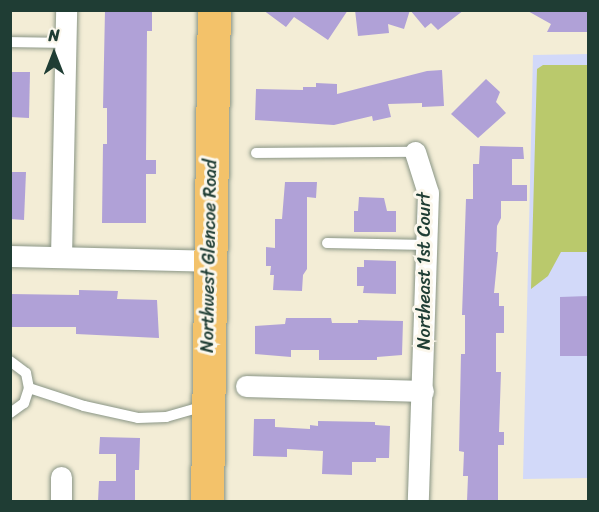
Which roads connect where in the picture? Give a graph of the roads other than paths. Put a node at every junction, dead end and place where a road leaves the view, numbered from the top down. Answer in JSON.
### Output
{"nodes":[{"id":1,"x":66,"y":10,"type":"edge"},
{"id":2,"x":214,"y":10,"type":"edge"},
{"id":3,"x":10,"y":42,"type":"edge"},
{"id":4,"x":65,"y":43,"type":"junction"},
{"id":5,"x":415,"y":152,"type":"joint"},
{"id":6,"x":256,"y":153,"type":"dead end"},
{"id":7,"x":327,"y":243,"type":"dead end"},
{"id":8,"x":427,"y":245,"type":"junction"},
{"id":9,"x":10,"y":256,"type":"edge"},
{"id":10,"x":61,"y":257,"type":"junction"},
{"id":11,"x":209,"y":261,"type":"junction"},
{"id":12,"x":10,"y":361,"type":"edge"},
{"id":13,"x":246,"y":386,"type":"dead end"},
{"id":14,"x":29,"y":388,"type":"junction"},
{"id":15,"x":423,"y":391,"type":"junction"},
{"id":16,"x":207,"y":405,"type":"junction"},
{"id":17,"x":10,"y":413,"type":"edge"},
{"id":18,"x":61,"y":477,"type":"dead end"},
{"id":19,"x":61,"y":501,"type":"edge"},
{"id":20,"x":207,"y":501,"type":"edge"},
{"id":21,"x":418,"y":501,"type":"edge"}],
"edges":[{"from":1,"to":4,"type":"street"},
{"from":2,"to":11,"type":"main road","name":"Northwest Glencoe Road"},
{"from":3,"to":4,"type":"lane"},
{"from":4,"to":10,"type":"street"},
{"from":5,"to":6,"type":"lane"},
{"from":5,"to":8,"type":"street","name":"Northeast 1st Court"},
{"from":7,"to":8,"type":"lane"},
{"from":8,"to":15,"type":"street","name":"Northeast 1st Court"},
{"from":9,"to":10,"type":"street"},
{"from":10,"to":11,"type":"street"},
{"from":11,"to":16,"type":"main road","name":"Northwest Glencoe Road"},
{"from":12,"to":14,"type":"lane"},
{"from":13,"to":15,"type":"street"},
{"from":14,"to":16,"type":"lane"},
{"from":14,"to":17,"type":"lane"},
{"from":15,"to":21,"type":"street","name":"Northeast 1st Court"},
{"from":16,"to":20,"type":"main road","name":"Northwest Glencoe Road"},
{"from":18,"to":19,"type":"street"}]}
